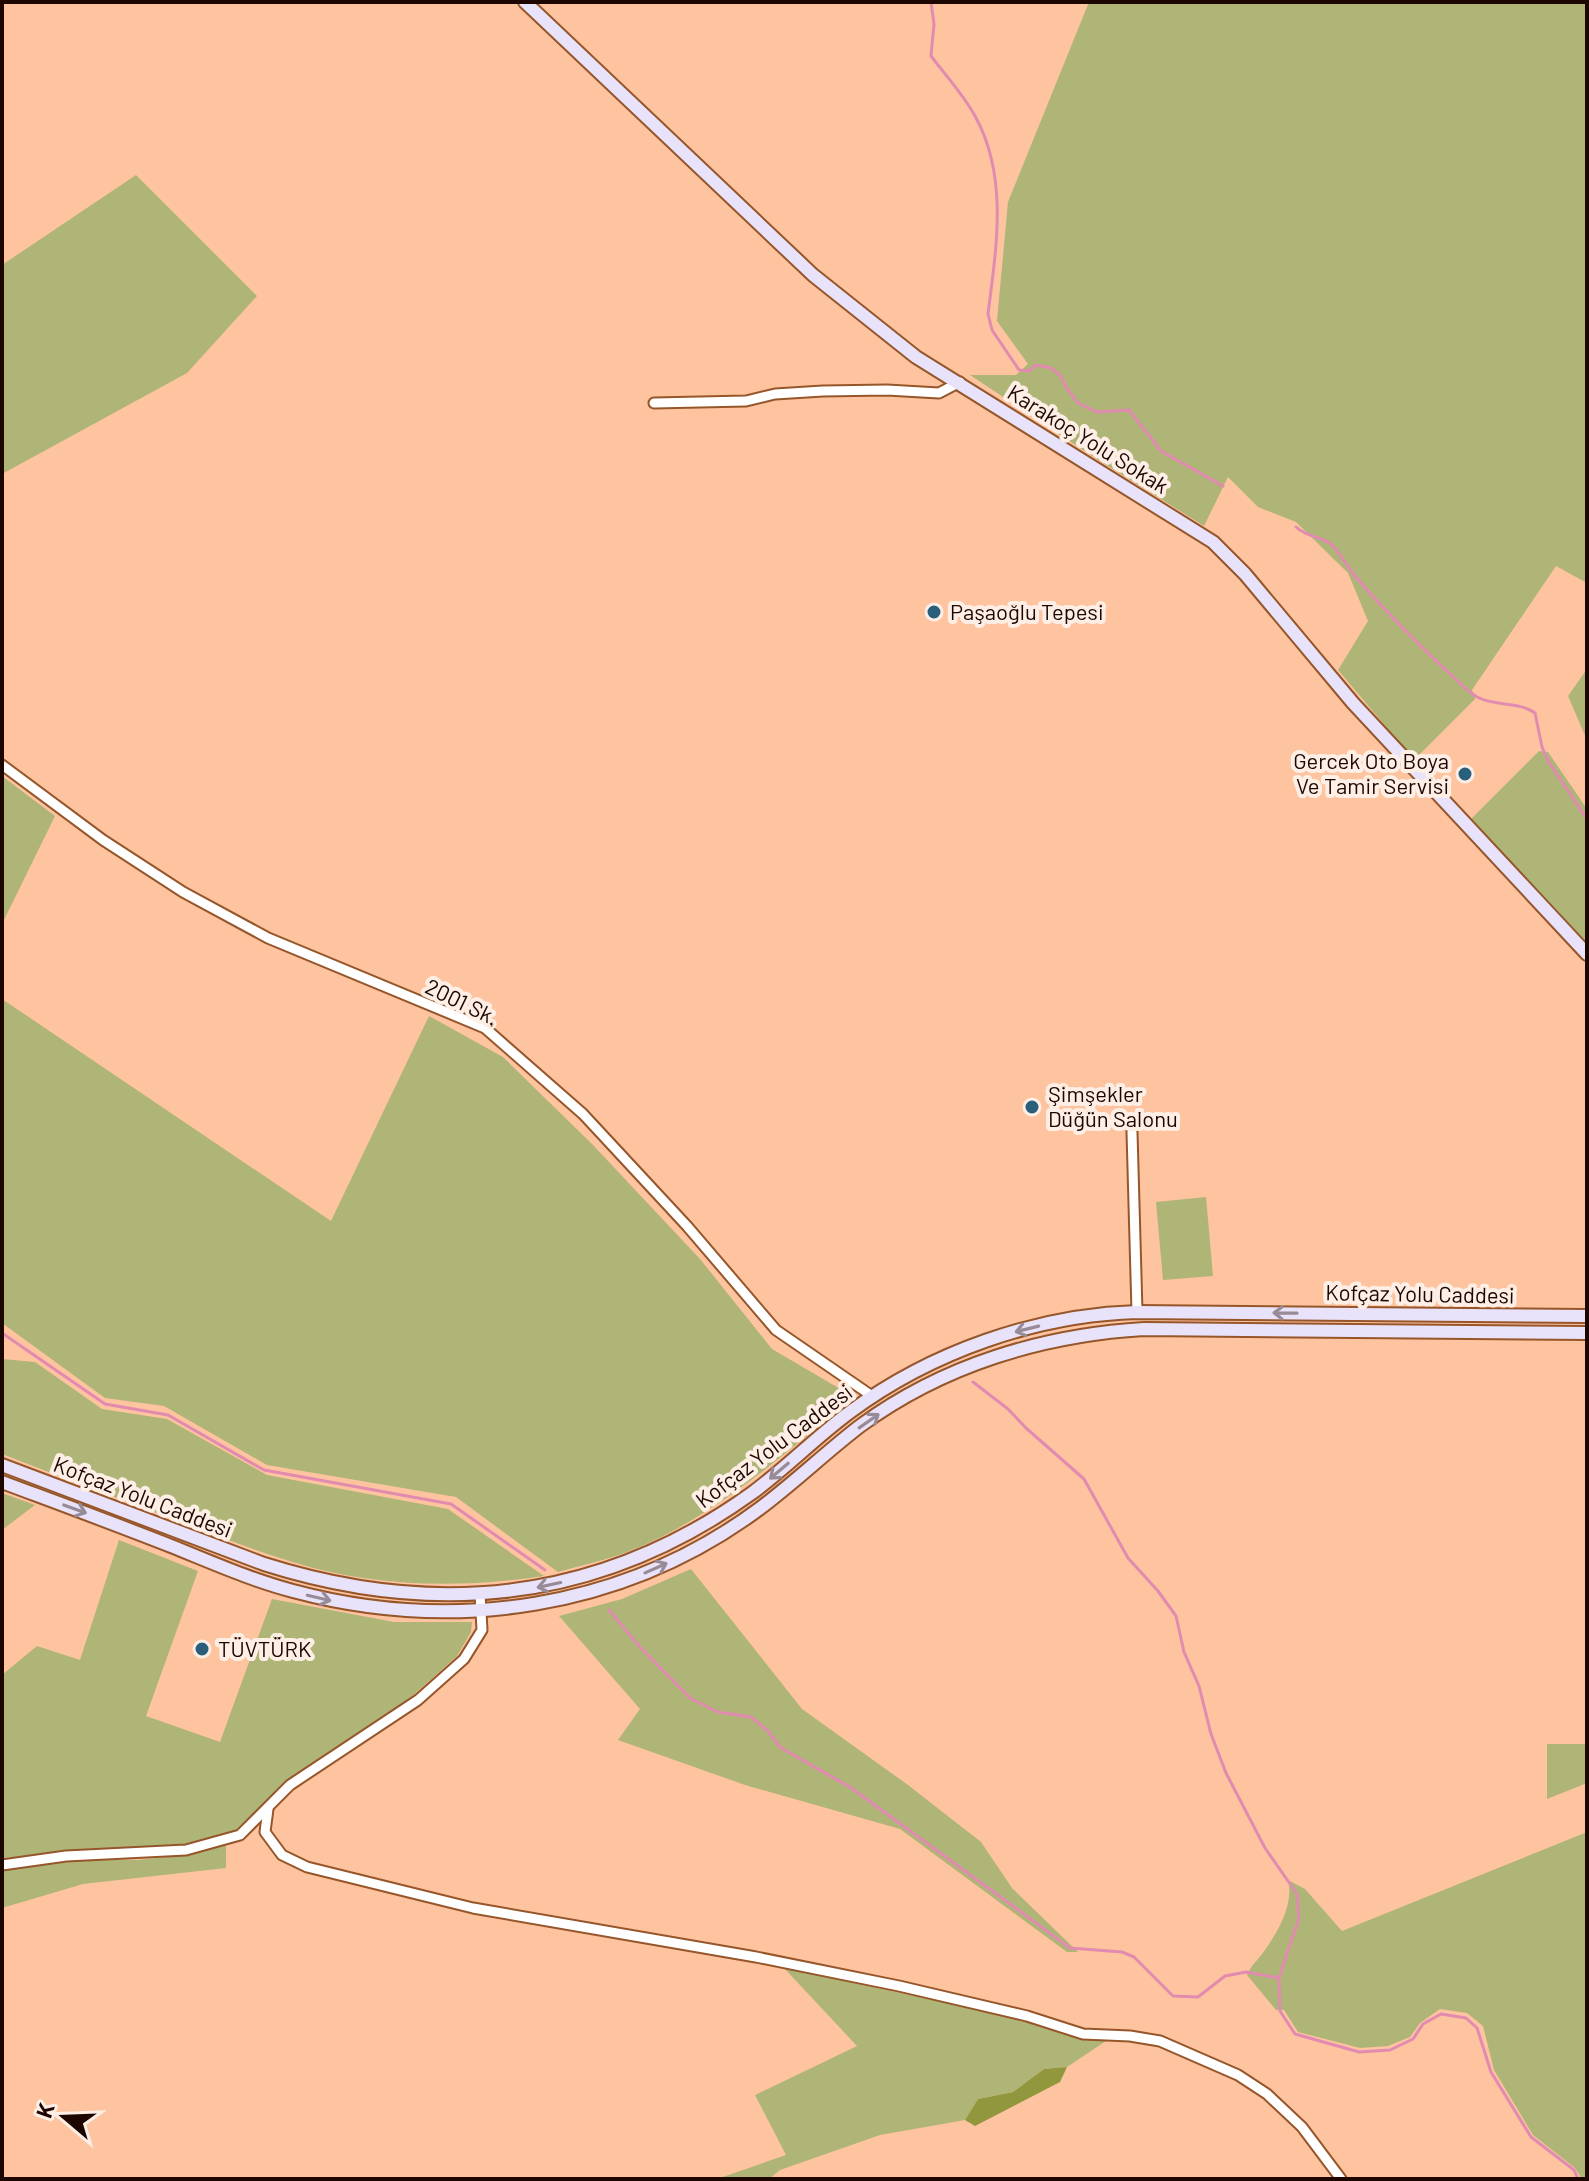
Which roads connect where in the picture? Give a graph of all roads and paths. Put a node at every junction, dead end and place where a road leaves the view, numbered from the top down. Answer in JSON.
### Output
{"nodes":[{"id":1,"x":525,"y":2,"type":"edge"},
{"id":2,"x":960,"y":382,"type":"junction"},
{"id":3,"x":654,"y":403,"type":"dead end"},
{"id":4,"x":2,"y":765,"type":"edge"},
{"id":5,"x":1587,"y":954,"type":"edge"},
{"id":6,"x":1132,"y":1132,"type":"dead end"},
{"id":7,"x":1137,"y":1312,"type":"junction"},
{"id":8,"x":1587,"y":1316,"type":"edge"},
{"id":9,"x":1587,"y":1333,"type":"edge"},
{"id":10,"x":872,"y":1396,"type":"junction"},
{"id":11,"x":2,"y":1465,"type":"edge"},
{"id":12,"x":2,"y":1482,"type":"edge"},
{"id":13,"x":480,"y":1594,"type":"junction"},
{"id":14,"x":482,"y":1611,"type":"junction"},
{"id":15,"x":268,"y":1809,"type":"junction"},
{"id":16,"x":2,"y":1865,"type":"edge"},
{"id":17,"x":1341,"y":2179,"type":"edge"}],
"edges":[{"from":1,"to":2,"type":"main road","name":"Karakoç Yolu Sokak"},
{"from":2,"to":3,"type":"street"},
{"from":2,"to":5,"type":"main road","name":"Karakoç Yolu Sokak"},
{"from":4,"to":10,"type":"street","name":"2001 Sk."},
{"from":6,"to":7,"type":"street"},
{"from":8,"to":7,"type":"main road","name":"Kofçaz Yolu Caddesi","one_way":true},
{"from":7,"to":10,"type":"main road","name":"Kofçaz Yolu Caddesi","one_way":true},
{"from":14,"to":9,"type":"main road","name":"Kofçaz Yolu Caddesi","one_way":true},
{"from":10,"to":13,"type":"main road","name":"Kofçaz Yolu Caddesi","one_way":true},
{"from":11,"to":13,"type":"main road","name":"Kofçaz Yolu Caddesi"},
{"from":12,"to":14,"type":"main road","name":"Kofçaz Yolu Caddesi","one_way":true},
{"from":13,"to":14,"type":"street"},
{"from":14,"to":15,"type":"street"},
{"from":15,"to":16,"type":"street"},
{"from":15,"to":17,"type":"street"}]}
